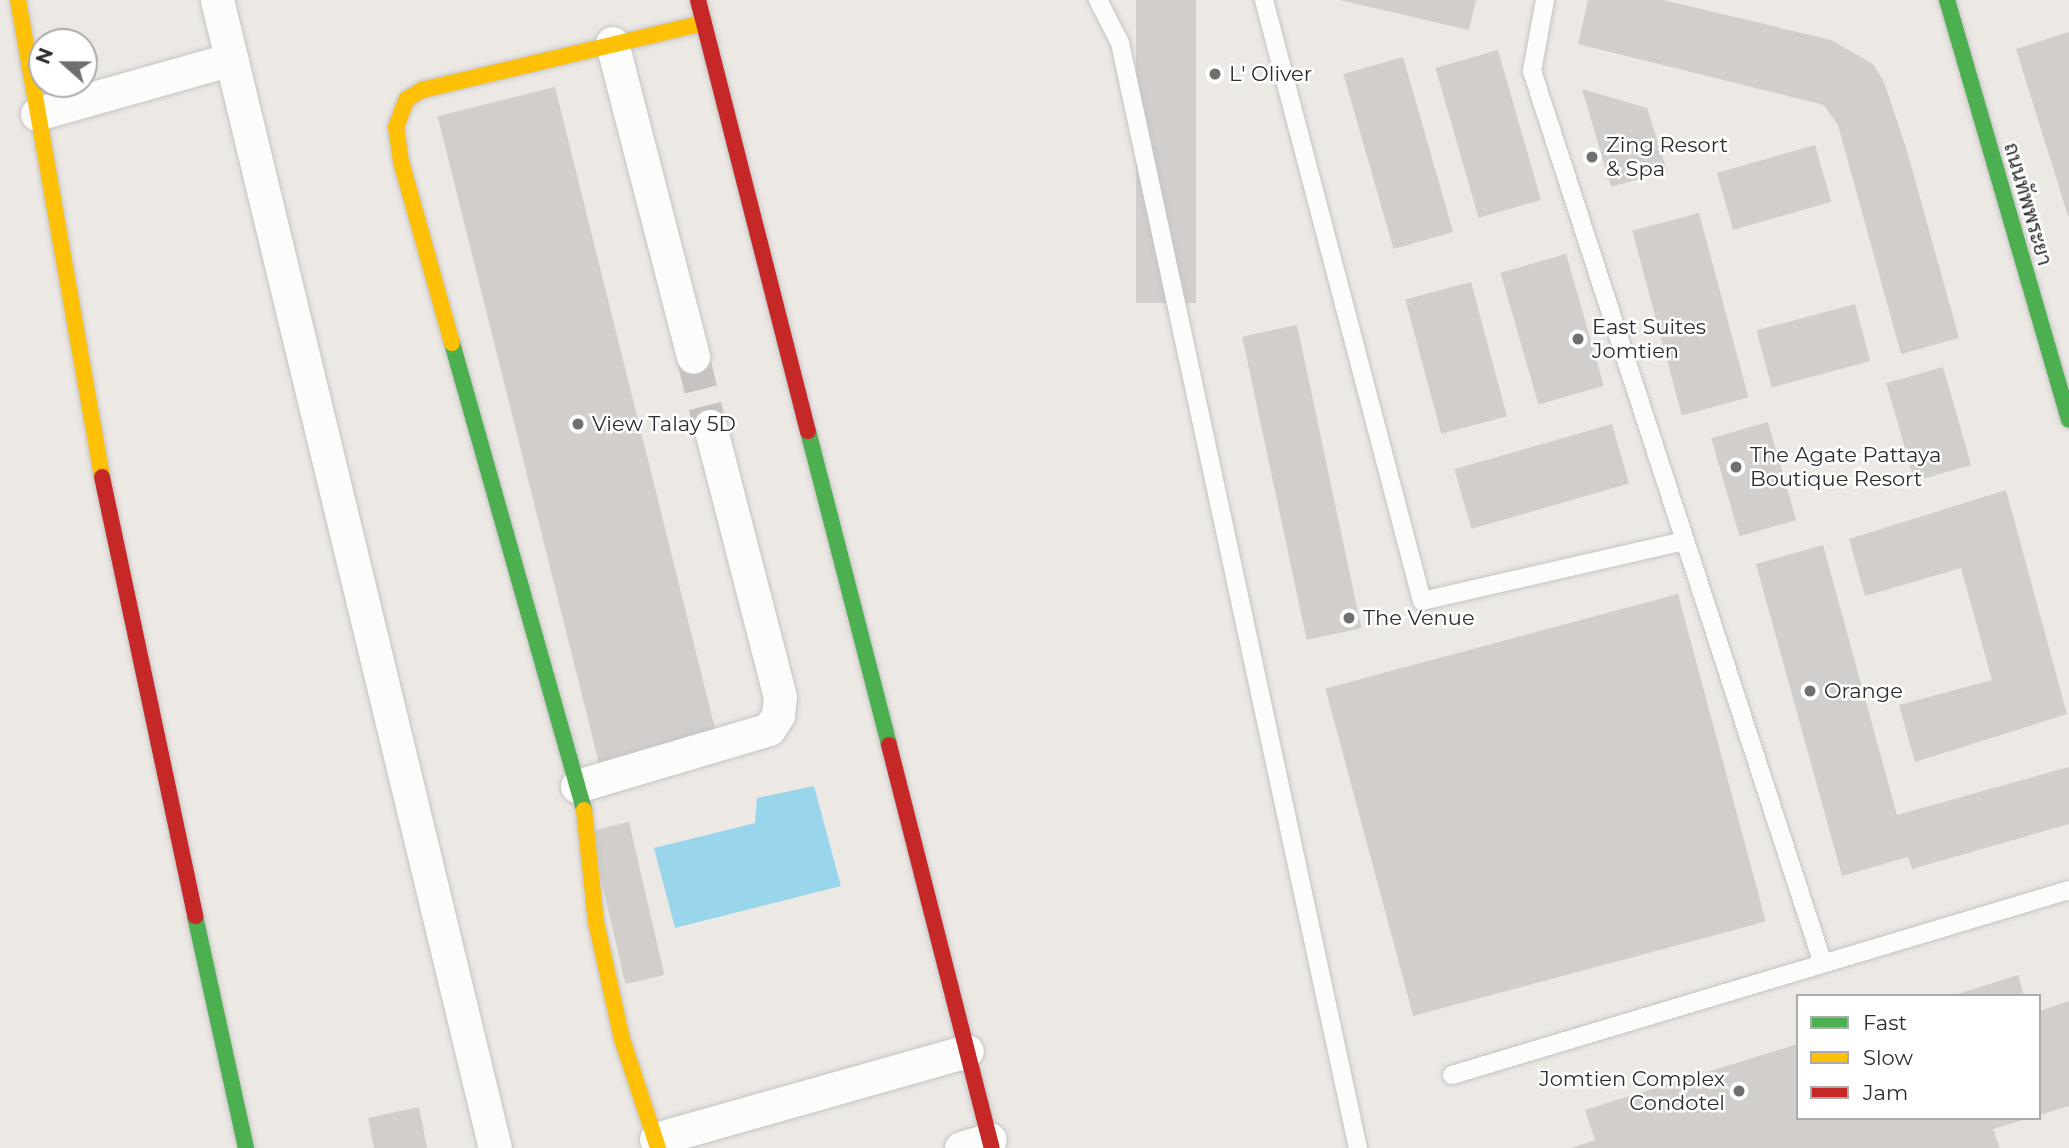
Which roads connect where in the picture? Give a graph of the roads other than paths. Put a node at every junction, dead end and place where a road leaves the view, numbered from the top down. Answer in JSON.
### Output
{"nodes":[{"id":1,"x":18,"y":0,"type":"edge"},
{"id":2,"x":217,"y":0,"type":"edge"},
{"id":3,"x":698,"y":0,"type":"edge"},
{"id":4,"x":1098,"y":0,"type":"edge"},
{"id":5,"x":1264,"y":0,"type":"edge"},
{"id":6,"x":1545,"y":0,"type":"edge"},
{"id":7,"x":1947,"y":0,"type":"edge"},
{"id":8,"x":704,"y":23,"type":"junction"},
{"id":9,"x":612,"y":43,"type":"junction"},
{"id":10,"x":231,"y":60,"type":"junction"},
{"id":11,"x":37,"y":114,"type":"junction"},
{"id":12,"x":693,"y":357,"type":"tunnel mouth"},
{"id":13,"x":2069,"y":420,"type":"edge"},
{"id":14,"x":710,"y":426,"type":"tunnel mouth"},
{"id":15,"x":1685,"y":541,"type":"junction"},
{"id":16,"x":577,"y":786,"type":"junction"},
{"id":17,"x":2069,"y":890,"type":"edge"},
{"id":18,"x":1822,"y":961,"type":"junction"},
{"id":19,"x":967,"y":1051,"type":"junction"},
{"id":20,"x":1452,"y":1075,"type":"dead end"},
{"id":21,"x":657,"y":1143,"type":"edge"},
{"id":22,"x":981,"y":1145,"type":"edge"},
{"id":23,"x":246,"y":1148,"type":"edge"},
{"id":24,"x":495,"y":1148,"type":"edge"},
{"id":25,"x":1359,"y":1148,"type":"edge"}],
"edges":[{"from":1,"to":11,"type":"street"},
{"from":2,"to":10,"type":"street"},
{"from":3,"to":8,"type":"street"},
{"from":4,"to":25,"type":"lane"},
{"from":5,"to":15,"type":"lane"},
{"from":6,"to":15,"type":"lane"},
{"from":7,"to":13,"type":"street","name":"ถนนทัพพระยา"},
{"from":8,"to":9,"type":"street"},
{"from":8,"to":19,"type":"street"},
{"from":9,"to":12,"type":"street"},
{"from":9,"to":16,"type":"street"},
{"from":10,"to":11,"type":"street"},
{"from":10,"to":24,"type":"street"},
{"from":11,"to":23,"type":"street"},
{"from":14,"to":16,"type":"street"},
{"from":15,"to":18,"type":"lane"},
{"from":16,"to":21,"type":"street"},
{"from":17,"to":18,"type":"lane"},
{"from":18,"to":20,"type":"lane"},
{"from":19,"to":21,"type":"street"},
{"from":19,"to":22,"type":"street"}]}
